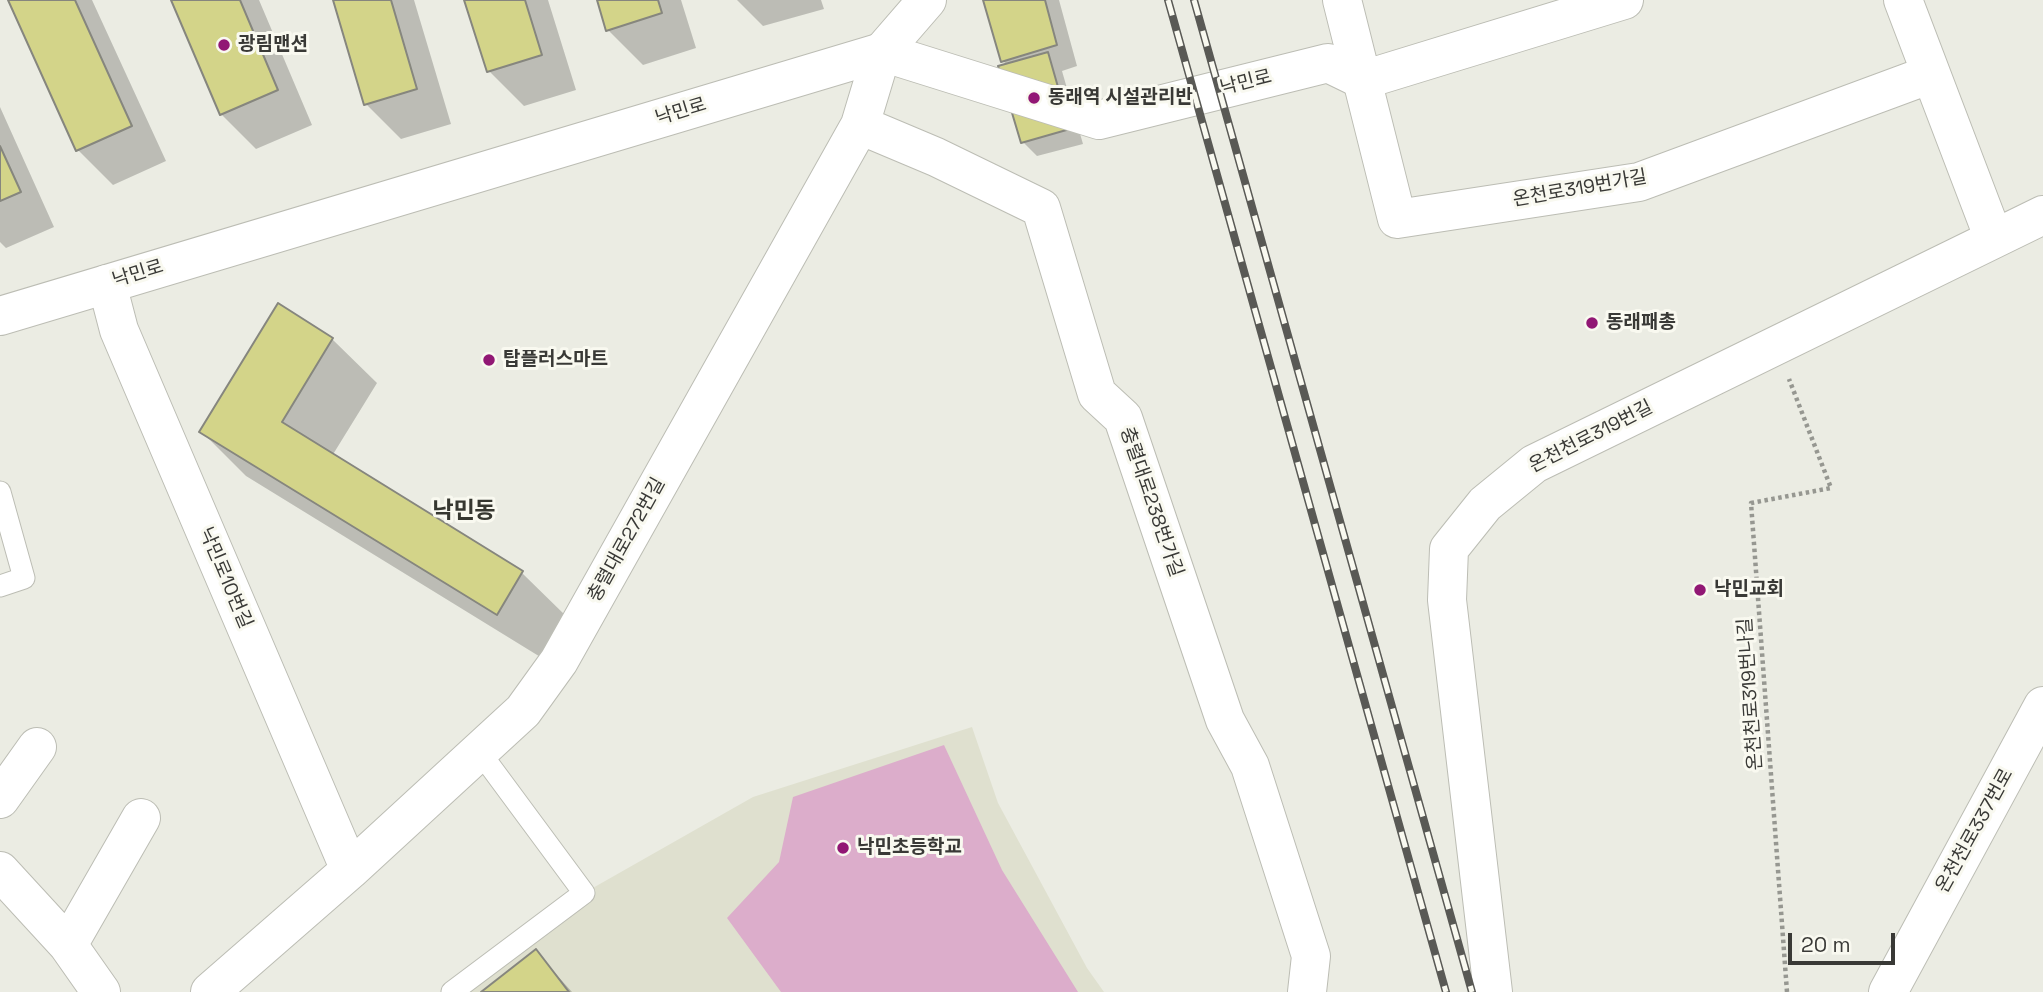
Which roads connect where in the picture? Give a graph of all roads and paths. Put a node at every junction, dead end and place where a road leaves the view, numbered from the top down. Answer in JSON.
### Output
{"nodes":[{"id":1,"x":927,"y":0,"type":"edge"},
{"id":2,"x":1342,"y":0,"type":"edge"},
{"id":3,"x":1624,"y":0,"type":"edge"},
{"id":4,"x":1903,"y":0,"type":"edge"},
{"id":5,"x":882,"y":52,"type":"junction"},
{"id":6,"x":1931,"y":74,"type":"junction"},
{"id":7,"x":1363,"y":80,"type":"junction"},
{"id":8,"x":859,"y":125,"type":"junction"},
{"id":9,"x":2043,"y":215,"type":"edge"},
{"id":10,"x":1994,"y":239,"type":"junction"},
{"id":11,"x":107,"y":284,"type":"junction"},
{"id":12,"x":0,"y":316,"type":"edge"},
{"id":13,"x":1775,"y":346,"type":"junction"},
{"id":14,"x":0,"y":492,"type":"edge"},
{"id":15,"x":0,"y":586,"type":"edge"},
{"id":16,"x":2043,"y":706,"type":"edge"},
{"id":17,"x":37,"y":747,"type":"dead end"},
{"id":18,"x":479,"y":751,"type":"junction"},
{"id":19,"x":0,"y":799,"type":"edge"},
{"id":20,"x":141,"y":818,"type":"dead end"},
{"id":21,"x":350,"y":870,"type":"junction"},
{"id":22,"x":0,"y":871,"type":"edge"},
{"id":23,"x":68,"y":945,"type":"junction"},
{"id":24,"x":94,"y":990,"type":"edge"},
{"id":25,"x":210,"y":992,"type":"edge"},
{"id":26,"x":452,"y":992,"type":"edge"},
{"id":27,"x":1307,"y":992,"type":"edge"},
{"id":28,"x":1493,"y":992,"type":"edge"},
{"id":29,"x":1787,"y":992,"type":"edge"},
{"id":30,"x":1888,"y":992,"type":"edge"}],
"edges":[{"from":1,"to":5,"type":"street","name":"충렬대로272번길"},
{"from":2,"to":7,"type":"street","name":"온천로319번가길"},
{"from":3,"to":7,"type":"street"},
{"from":4,"to":6,"type":"street"},
{"from":5,"to":7,"type":"street","name":"낙민로"},
{"from":5,"to":8,"type":"street","name":"충렬대로272번길"},
{"from":5,"to":11,"type":"street","name":"낙민로"},
{"from":6,"to":7,"type":"street","name":"온천로319번가길"},
{"from":6,"to":10,"type":"street"},
{"from":8,"to":18,"type":"street","name":"충렬대로272번길"},
{"from":8,"to":27,"type":"street","name":"충렬대로238번가길"},
{"from":9,"to":10,"type":"street","name":"온천천로319번길"},
{"from":10,"to":13,"type":"street","name":"온천천로319번길"},
{"from":11,"to":12,"type":"street","name":"낙민로"},
{"from":11,"to":21,"type":"street","name":"낙민로10번길"},
{"from":13,"to":28,"type":"street","name":"온천천로319번길"},
{"from":13,"to":29,"type":"path","name":"온천천로319번나길"},
{"from":14,"to":15,"type":"lane"},
{"from":16,"to":30,"type":"street","name":"온천천로337번로"},
{"from":17,"to":19,"type":"street"},
{"from":18,"to":21,"type":"street","name":"충렬대로272번길"},
{"from":18,"to":26,"type":"lane"},
{"from":20,"to":23,"type":"street"},
{"from":21,"to":25,"type":"street","name":"충렬대로272번길"},
{"from":22,"to":23,"type":"street"},
{"from":23,"to":24,"type":"street"}]}
